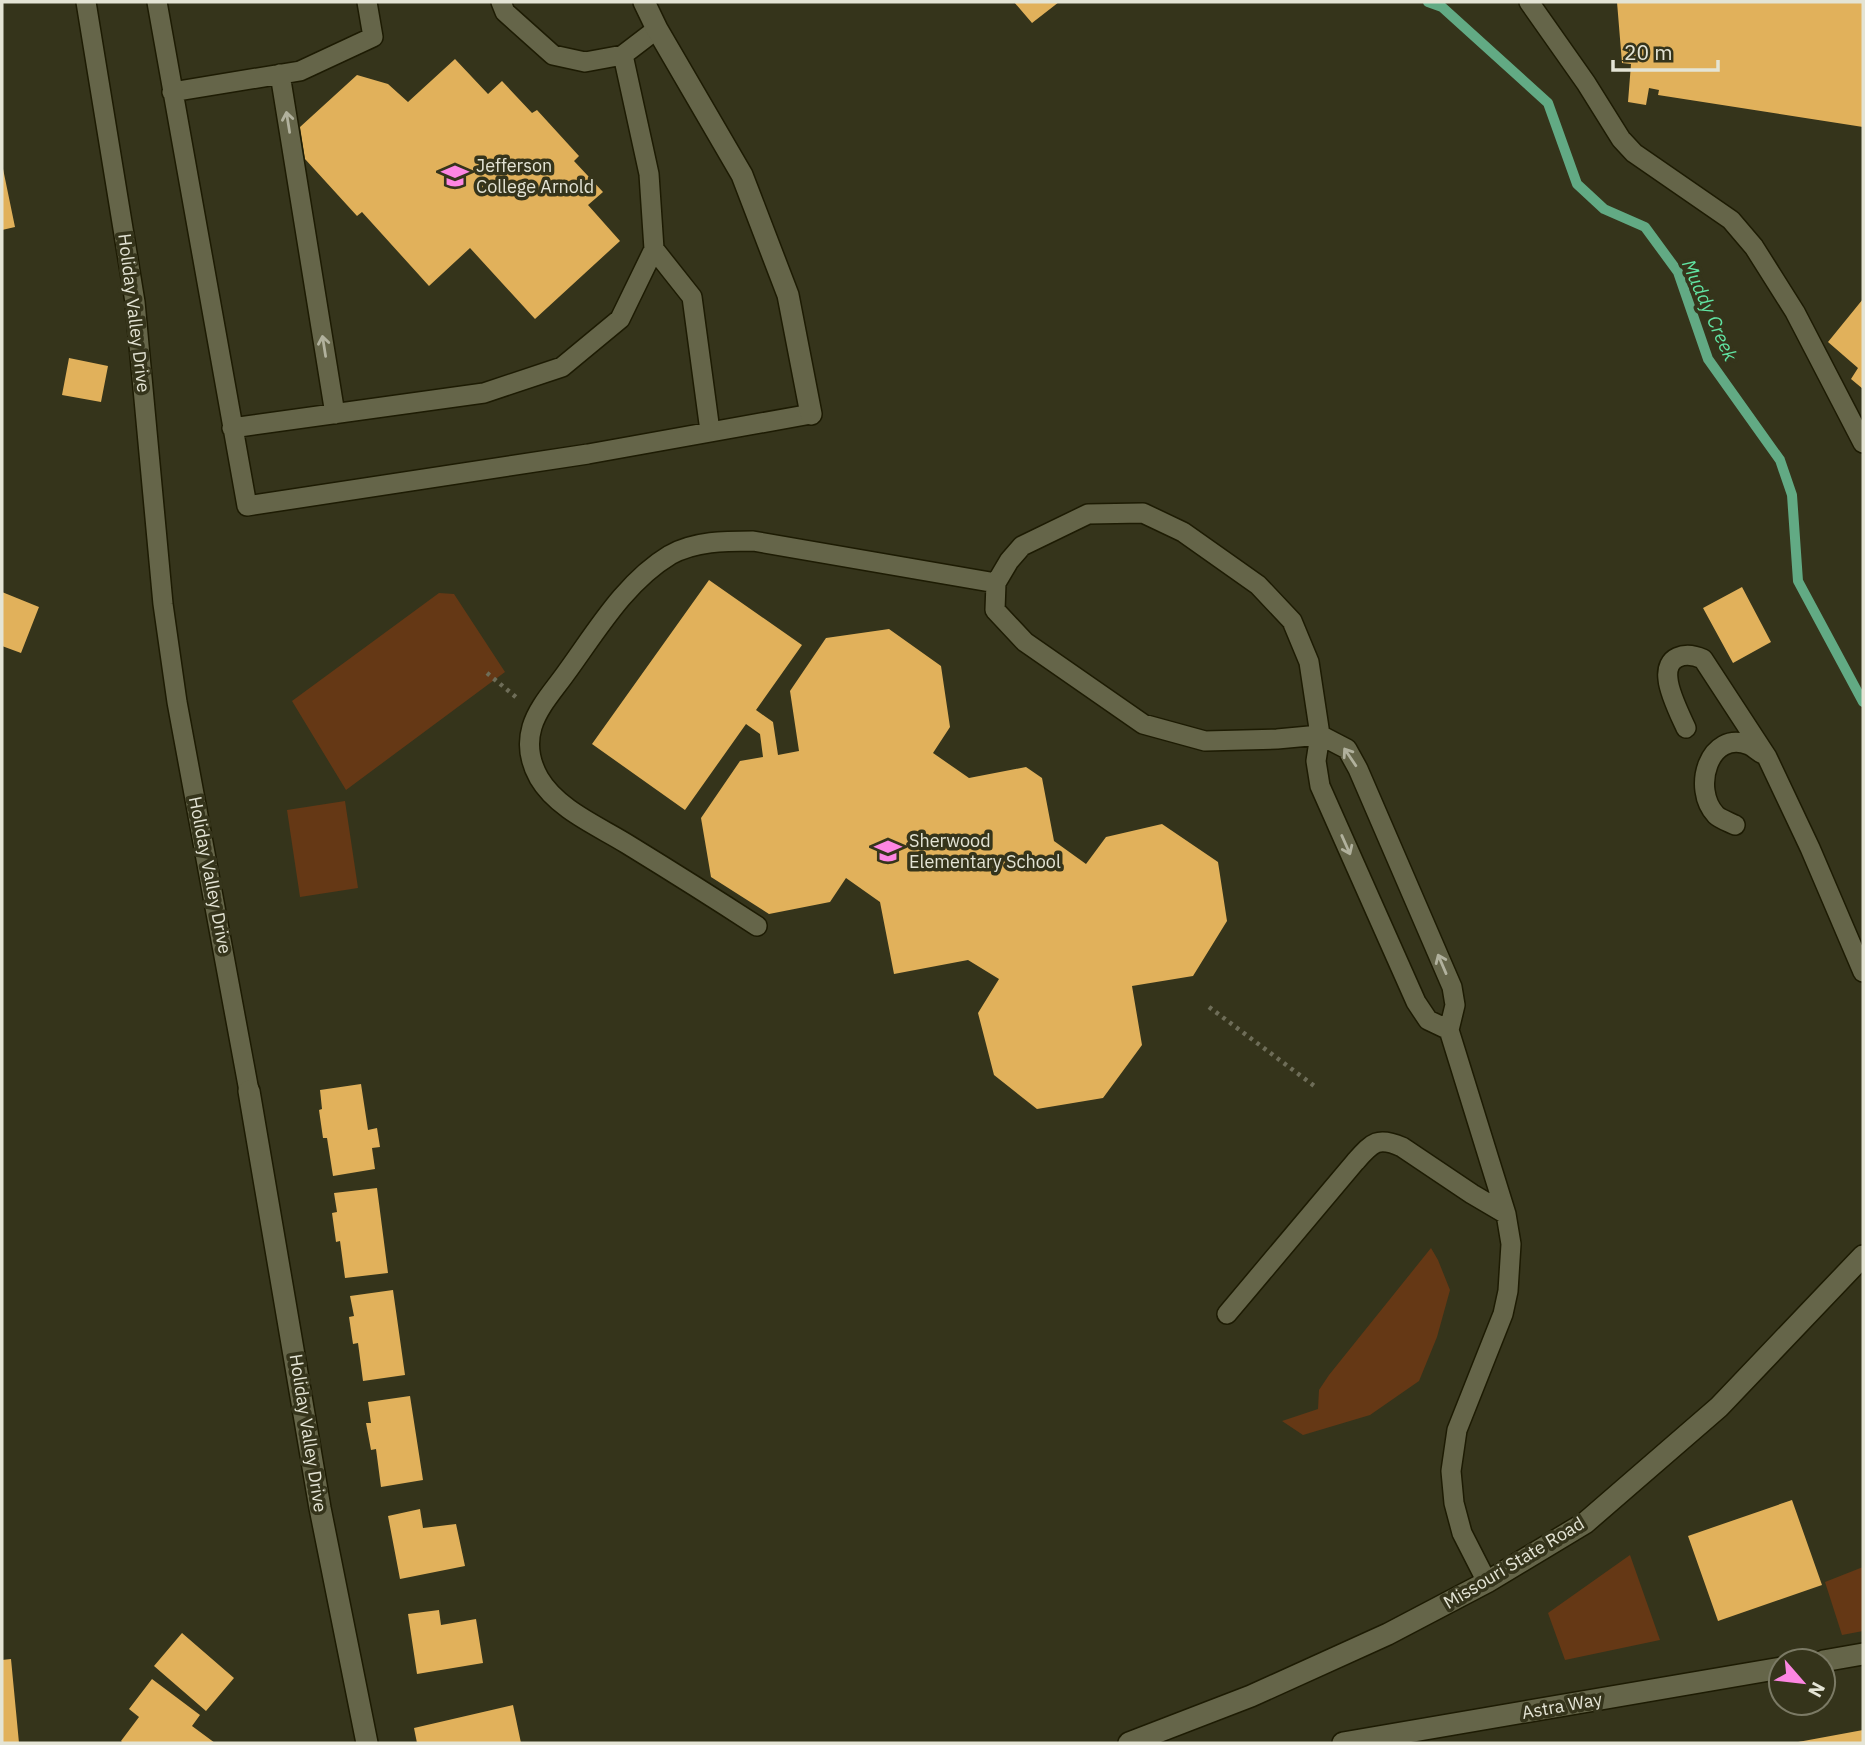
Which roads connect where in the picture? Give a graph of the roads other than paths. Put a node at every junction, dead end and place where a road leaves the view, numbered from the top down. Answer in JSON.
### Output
{"nodes":[{"id":1,"x":86,"y":2,"type":"edge"},
{"id":2,"x":157,"y":2,"type":"edge"},
{"id":3,"x":367,"y":2,"type":"edge"},
{"id":4,"x":501,"y":2,"type":"edge"},
{"id":5,"x":644,"y":2,"type":"edge"},
{"id":6,"x":1529,"y":2,"type":"edge"},
{"id":7,"x":657,"y":29,"type":"junction"},
{"id":8,"x":623,"y":55,"type":"junction"},
{"id":9,"x":280,"y":74,"type":"junction"},
{"id":10,"x":172,"y":92,"type":"junction"},
{"id":11,"x":654,"y":250,"type":"junction"},
{"id":12,"x":335,"y":414,"type":"junction"},
{"id":13,"x":811,"y":414,"type":"joint"},
{"id":14,"x":232,"y":428,"type":"junction"},
{"id":15,"x":710,"y":431,"type":"junction"},
{"id":16,"x":1863,"y":443,"type":"edge"},
{"id":17,"x":996,"y":583,"type":"junction"},
{"id":18,"x":1686,"y":729,"type":"dead end"},
{"id":19,"x":1320,"y":734,"type":"junction"},
{"id":20,"x":1767,"y":757,"type":"junction"},
{"id":21,"x":1735,"y":825,"type":"dead end"},
{"id":22,"x":757,"y":926,"type":"dead end"},
{"id":23,"x":1863,"y":972,"type":"edge"},
{"id":24,"x":1449,"y":1030,"type":"junction"},
{"id":25,"x":249,"y":1091,"type":"joint"},
{"id":26,"x":1506,"y":1214,"type":"junction"},
{"id":27,"x":1863,"y":1256,"type":"edge"},
{"id":28,"x":1227,"y":1314,"type":"dead end"},
{"id":29,"x":1487,"y":1582,"type":"junction"},
{"id":30,"x":1863,"y":1654,"type":"edge"},
{"id":31,"x":1837,"y":1659,"type":"edge"},
{"id":32,"x":1767,"y":1670,"type":"edge"},
{"id":33,"x":366,"y":1743,"type":"edge"},
{"id":34,"x":1129,"y":1743,"type":"edge"},
{"id":35,"x":1343,"y":1743,"type":"edge"}],
"edges":[{"from":1,"to":25,"type":"lane","name":"Holiday Valley Drive"},
{"from":2,"to":10,"type":"lane"},
{"from":3,"to":9,"type":"lane"},
{"from":4,"to":8,"type":"lane"},
{"from":5,"to":7,"type":"street"},
{"from":6,"to":16,"type":"lane"},
{"from":7,"to":8,"type":"lane"},
{"from":7,"to":13,"type":"street"},
{"from":8,"to":11,"type":"lane"},
{"from":9,"to":10,"type":"lane"},
{"from":12,"to":9,"type":"lane","one_way":true},
{"from":10,"to":14,"type":"lane"},
{"from":11,"to":12,"type":"lane"},
{"from":11,"to":15,"type":"lane"},
{"from":12,"to":14,"type":"lane"},
{"from":13,"to":15,"type":"lane"},
{"from":14,"to":15,"type":"lane"},
{"from":17,"to":19,"type":"lane"},
{"from":17,"to":19,"type":"lane"},
{"from":17,"to":22,"type":"lane"},
{"from":18,"to":20,"type":"lane"},
{"from":19,"to":24,"type":"lane","one_way":true},
{"from":24,"to":19,"type":"lane","one_way":true},
{"from":20,"to":21,"type":"lane"},
{"from":20,"to":23,"type":"lane"},
{"from":24,"to":26,"type":"lane"},
{"from":25,"to":33,"type":"street","name":"Holiday Valley Drive"},
{"from":26,"to":28,"type":"lane"},
{"from":26,"to":29,"type":"lane"},
{"from":27,"to":29,"type":"street","name":"Missouri State Road"},
{"from":29,"to":34,"type":"street","name":"Missouri State Road"},
{"from":30,"to":31,"type":"street"},
{"from":32,"to":35,"type":"street","name":"Astra Way"}]}
